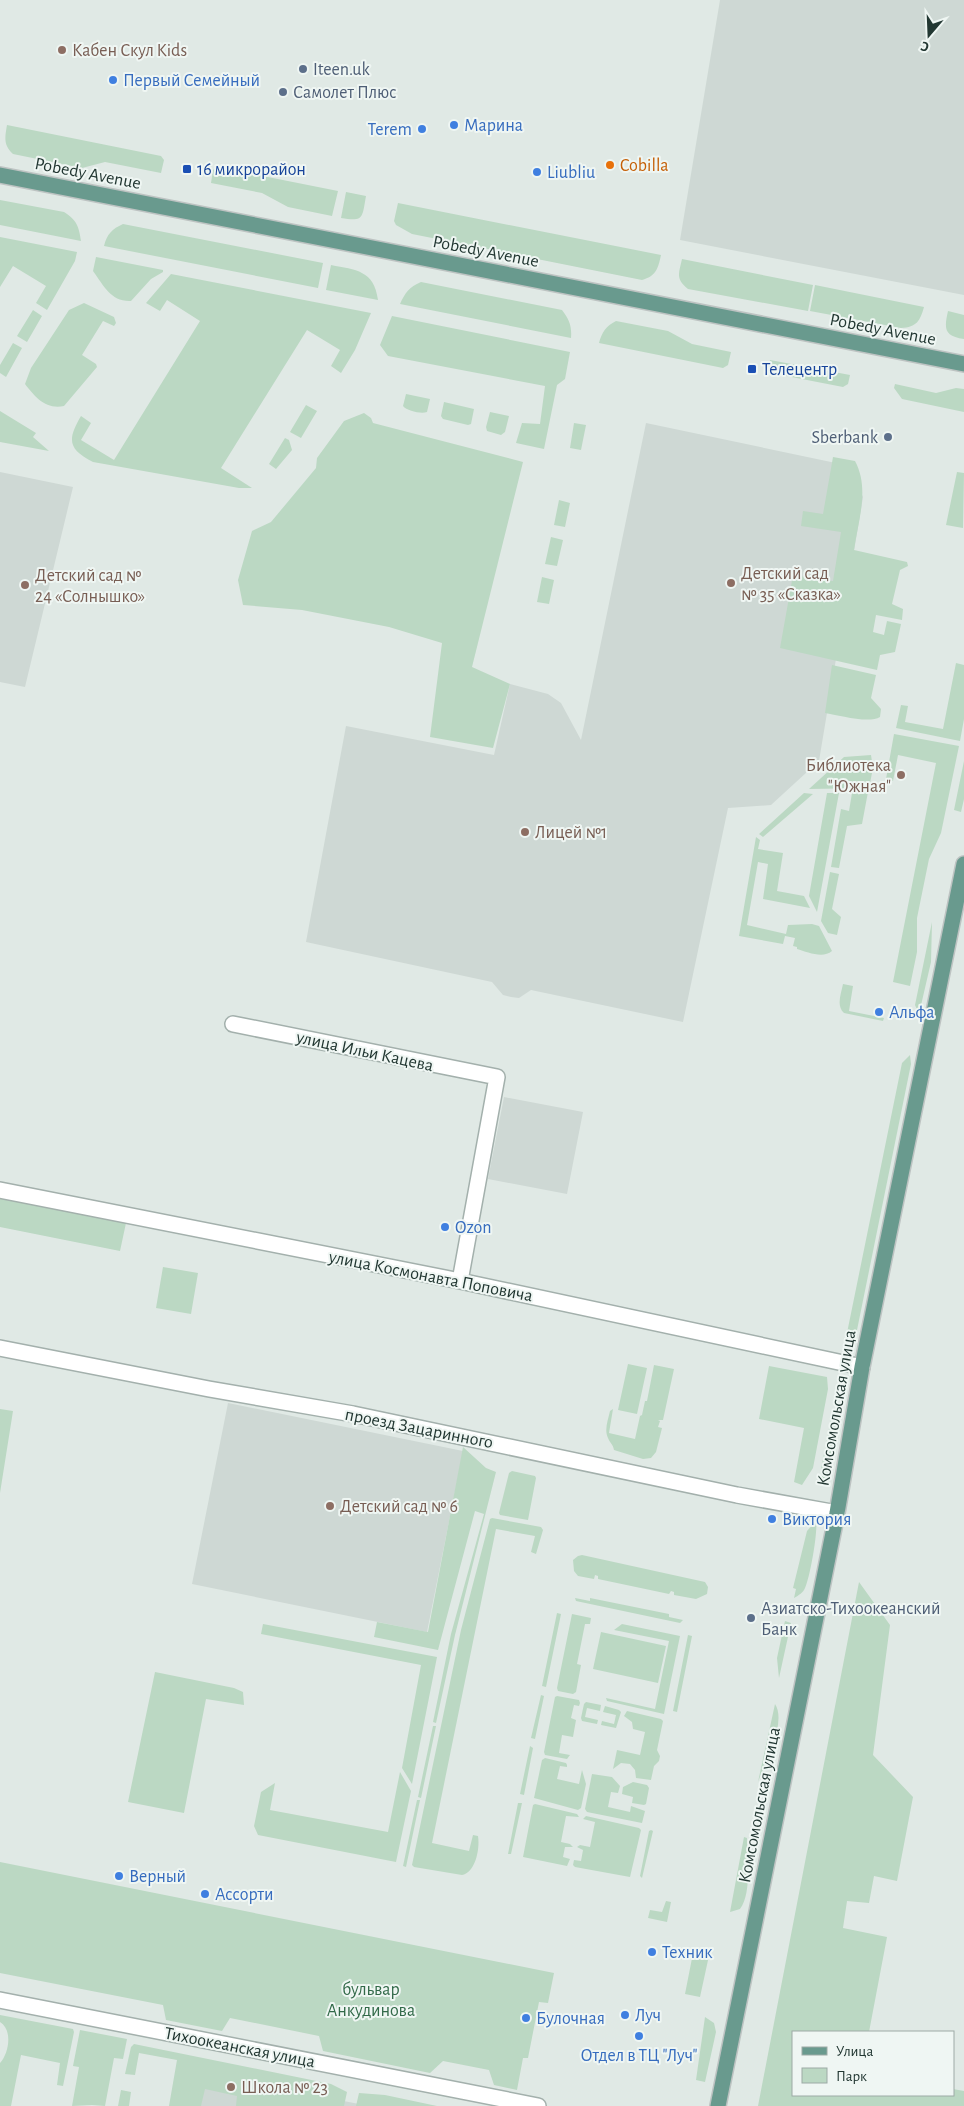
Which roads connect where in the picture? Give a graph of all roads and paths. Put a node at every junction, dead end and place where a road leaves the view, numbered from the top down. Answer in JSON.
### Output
{"nodes":[{"id":1,"x":0,"y":174,"type":"edge"},
{"id":2,"x":964,"y":364,"type":"edge"},
{"id":3,"x":964,"y":864,"type":"edge"},
{"id":4,"x":233,"y":1024,"type":"dead end"},
{"id":5,"x":0,"y":1190,"type":"edge"},
{"id":6,"x":460,"y":1281,"type":"junction"},
{"id":7,"x":0,"y":1348,"type":"edge"},
{"id":8,"x":862,"y":1366,"type":"junction"},
{"id":9,"x":837,"y":1513,"type":"junction"},
{"id":10,"x":0,"y":2000,"type":"edge"},
{"id":11,"x":538,"y":2106,"type":"edge"},
{"id":12,"x":718,"y":2106,"type":"edge"}],
"edges":[{"from":1,"to":2,"type":"main road","name":"Pobedy Avenue"},
{"from":3,"to":8,"type":"main road","name":"Комсомольская улица"},
{"from":4,"to":6,"type":"street","name":"улица Ильи Кацева"},
{"from":5,"to":6,"type":"street","name":"улица Космонавта Поповича"},
{"from":6,"to":8,"type":"street","name":"улица Космонавта Поповича"},
{"from":7,"to":9,"type":"street","name":"проезд Зацаринного"},
{"from":8,"to":9,"type":"main road","name":"Комсомольская улица"},
{"from":9,"to":12,"type":"main road","name":"Комсомольская улица"},
{"from":10,"to":11,"type":"street","name":"Тихоокеанская улица"}]}
